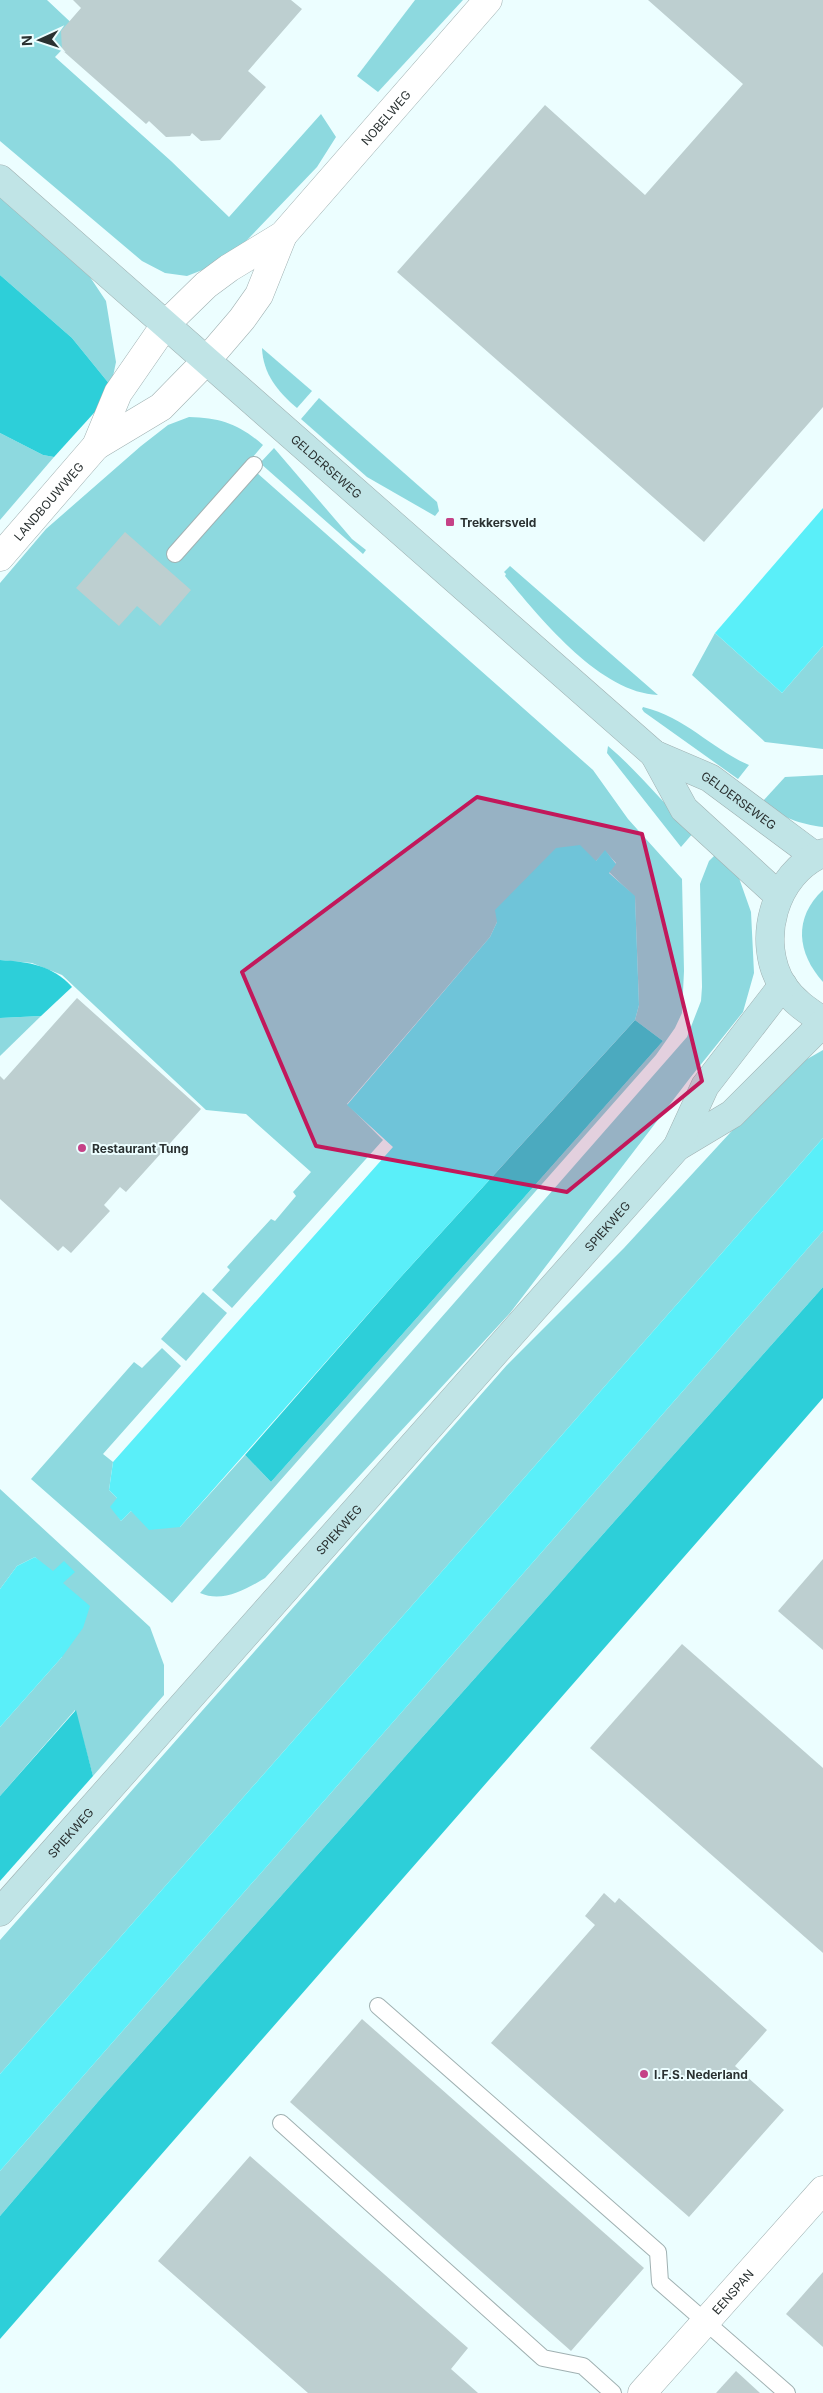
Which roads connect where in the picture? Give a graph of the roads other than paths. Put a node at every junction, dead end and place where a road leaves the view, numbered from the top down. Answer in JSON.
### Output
{"nodes":[{"id":1,"x":488,"y":0,"type":"edge"},
{"id":2,"x":0,"y":179,"type":"edge"},
{"id":3,"x":283,"y":235,"type":"junction"},
{"id":4,"x":165,"y":325,"type":"junction"},
{"id":5,"x":206,"y":361,"type":"junction"},
{"id":6,"x":96,"y":446,"type":"junction"},
{"id":7,"x":254,"y":465,"type":"dead end"},
{"id":8,"x":175,"y":554,"type":"dead end"},
{"id":9,"x":0,"y":557,"type":"edge"},
{"id":10,"x":654,"y":754,"type":"junction"},
{"id":11,"x":819,"y":855,"type":"edge"},
{"id":12,"x":779,"y":896,"type":"junction"},
{"id":13,"x":783,"y":985,"type":"junction"},
{"id":14,"x":823,"y":1022,"type":"edge"},
{"id":15,"x":677,"y":1147,"type":"junction"},
{"id":16,"x":0,"y":1912,"type":"edge"},
{"id":17,"x":378,"y":2006,"type":"dead end"},
{"id":18,"x":281,"y":2123,"type":"dead end"},
{"id":19,"x":823,"y":2190,"type":"edge"},
{"id":20,"x":706,"y":2321,"type":"junction"},
{"id":21,"x":613,"y":2393,"type":"edge"},
{"id":22,"x":642,"y":2393,"type":"edge"},
{"id":23,"x":787,"y":2393,"type":"edge"}],
"edges":[{"from":1,"to":3,"type":"street","name":"NOBELWEG"},
{"from":2,"to":4,"type":"main road","name":"GELDERSEWEG"},
{"from":3,"to":4,"type":"street","name":"NOBELWEG"},
{"from":3,"to":5,"type":"street","name":"NOBELWEG"},
{"from":4,"to":5,"type":"main road","name":"GELDERSEWEG"},
{"from":4,"to":6,"type":"street","name":"LANDBOUWWEG"},
{"from":5,"to":6,"type":"street","name":"LANDBOUWWEG"},
{"from":5,"to":10,"type":"main road","name":"GELDERSEWEG"},
{"from":6,"to":9,"type":"street","name":"LANDBOUWWEG"},
{"from":7,"to":8,"type":"lane"},
{"from":10,"to":11,"type":"main road","name":"GELDERSEWEG"},
{"from":10,"to":12,"type":"main road","name":"GELDERSEWEG"},
{"from":11,"to":12,"type":"main road"},
{"from":12,"to":13,"type":"main road"},
{"from":13,"to":14,"type":"main road"},
{"from":13,"to":15,"type":"main road","name":"SPIEKWEG"},
{"from":14,"to":15,"type":"main road","name":"SPIEKWEG"},
{"from":15,"to":16,"type":"main road","name":"SPIEKWEG"},
{"from":17,"to":20,"type":"lane"},
{"from":18,"to":21,"type":"lane"},
{"from":19,"to":20,"type":"street","name":"EENSPAN"},
{"from":20,"to":22,"type":"street","name":"EENSPAN"},
{"from":20,"to":23,"type":"lane"}]}
